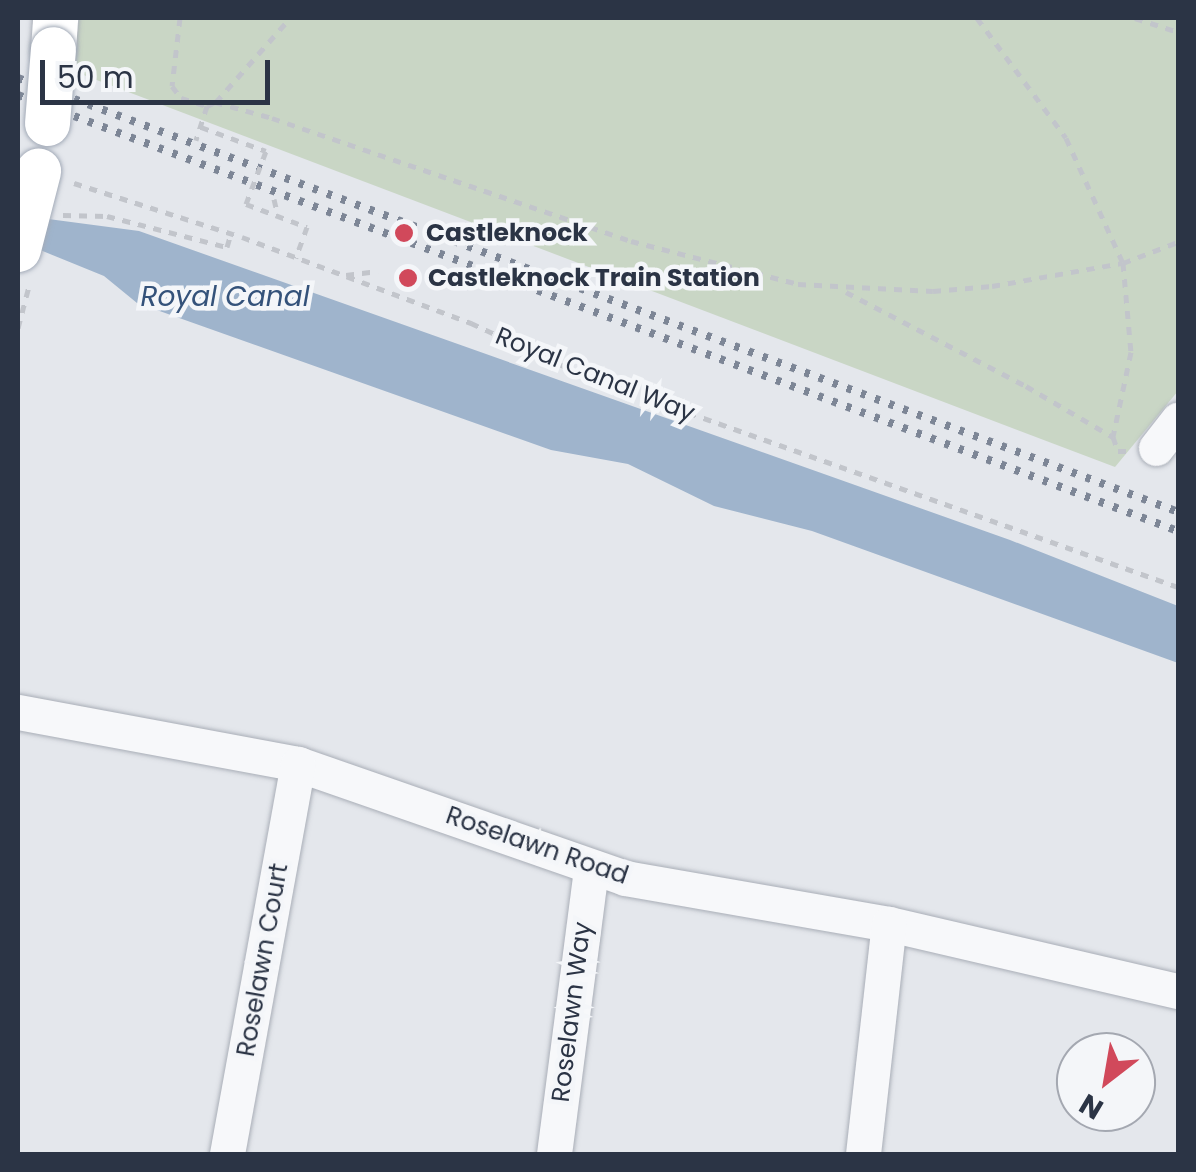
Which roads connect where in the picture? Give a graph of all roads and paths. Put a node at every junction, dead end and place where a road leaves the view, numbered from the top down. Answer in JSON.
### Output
{"nodes":[{"id":1,"x":180,"y":18,"type":"edge"},
{"id":2,"x":290,"y":18,"type":"edge"},
{"id":3,"x":977,"y":18,"type":"edge"},
{"id":4,"x":1135,"y":18,"type":"edge"},
{"id":5,"x":1178,"y":32,"type":"edge"},
{"id":6,"x":54,"y":33,"type":"edge"},
{"id":7,"x":215,"y":102,"type":"junction"},
{"id":8,"x":207,"y":106,"type":"junction"},
{"id":9,"x":200,"y":127,"type":"junction"},
{"id":10,"x":196,"y":140,"type":"dead end"},
{"id":11,"x":62,"y":180,"type":"dead end"},
{"id":12,"x":274,"y":199,"type":"dead end"},
{"id":13,"x":45,"y":210,"type":"dead end"},
{"id":14,"x":278,"y":217,"type":"junction"},
{"id":15,"x":231,"y":233,"type":"junction"},
{"id":16,"x":1178,"y":242,"type":"edge"},
{"id":17,"x":296,"y":258,"type":"junction"},
{"id":18,"x":24,"y":263,"type":"edge"},
{"id":19,"x":1123,"y":263,"type":"junction"},
{"id":20,"x":378,"y":270,"type":"dead end"},
{"id":21,"x":343,"y":276,"type":"junction"},
{"id":22,"x":843,"y":290,"type":"junction"},
{"id":23,"x":18,"y":328,"type":"edge"},
{"id":24,"x":1178,"y":420,"type":"edge"},
{"id":25,"x":1114,"y":436,"type":"junction"},
{"id":26,"x":1156,"y":448,"type":"joint"},
{"id":27,"x":1178,"y":587,"type":"edge"},
{"id":28,"x":18,"y":712,"type":"edge"},
{"id":29,"x":298,"y":764,"type":"junction"},
{"id":30,"x":591,"y":869,"type":"junction"},
{"id":31,"x":889,"y":924,"type":"junction"},
{"id":32,"x":1178,"y":991,"type":"edge"},
{"id":33,"x":227,"y":1154,"type":"edge"},
{"id":34,"x":554,"y":1154,"type":"edge"},
{"id":35,"x":864,"y":1154,"type":"edge"}],
"edges":[{"from":1,"to":8,"type":"path"},
{"from":2,"to":7,"type":"path"},
{"from":3,"to":19,"type":"path"},
{"from":4,"to":5,"type":"path"},
{"from":6,"to":18,"type":"main road","bridge":true},
{"from":7,"to":8,"type":"path"},
{"from":7,"to":22,"type":"path"},
{"from":8,"to":9,"type":"path"},
{"from":9,"to":10,"type":"path"},
{"from":9,"to":14,"type":"path","bridge":true},
{"from":11,"to":15,"type":"path","name":"Royal Canal Way"},
{"from":12,"to":14,"type":"path"},
{"from":13,"to":15,"type":"path"},
{"from":14,"to":17,"type":"path"},
{"from":15,"to":17,"type":"path","name":"Royal Canal Way"},
{"from":16,"to":19,"type":"path"},
{"from":17,"to":21,"type":"path","name":"Royal Canal Way"},
{"from":18,"to":23,"type":"path"},
{"from":19,"to":22,"type":"path"},
{"from":19,"to":25,"type":"path"},
{"from":20,"to":21,"type":"path"},
{"from":21,"to":27,"type":"path","name":"Royal Canal Way"},
{"from":22,"to":25,"type":"path"},
{"from":24,"to":26,"type":"street"},
{"from":25,"to":26,"type":"path"},
{"from":28,"to":29,"type":"street","name":"Roselawn Road"},
{"from":29,"to":30,"type":"street","name":"Roselawn Road"},
{"from":29,"to":33,"type":"street","name":"Roselawn Court"},
{"from":30,"to":31,"type":"street","name":"Roselawn Road"},
{"from":30,"to":34,"type":"street","name":"Roselawn Way"},
{"from":31,"to":32,"type":"street","name":"Roselawn Road"},
{"from":31,"to":35,"type":"street"}]}
